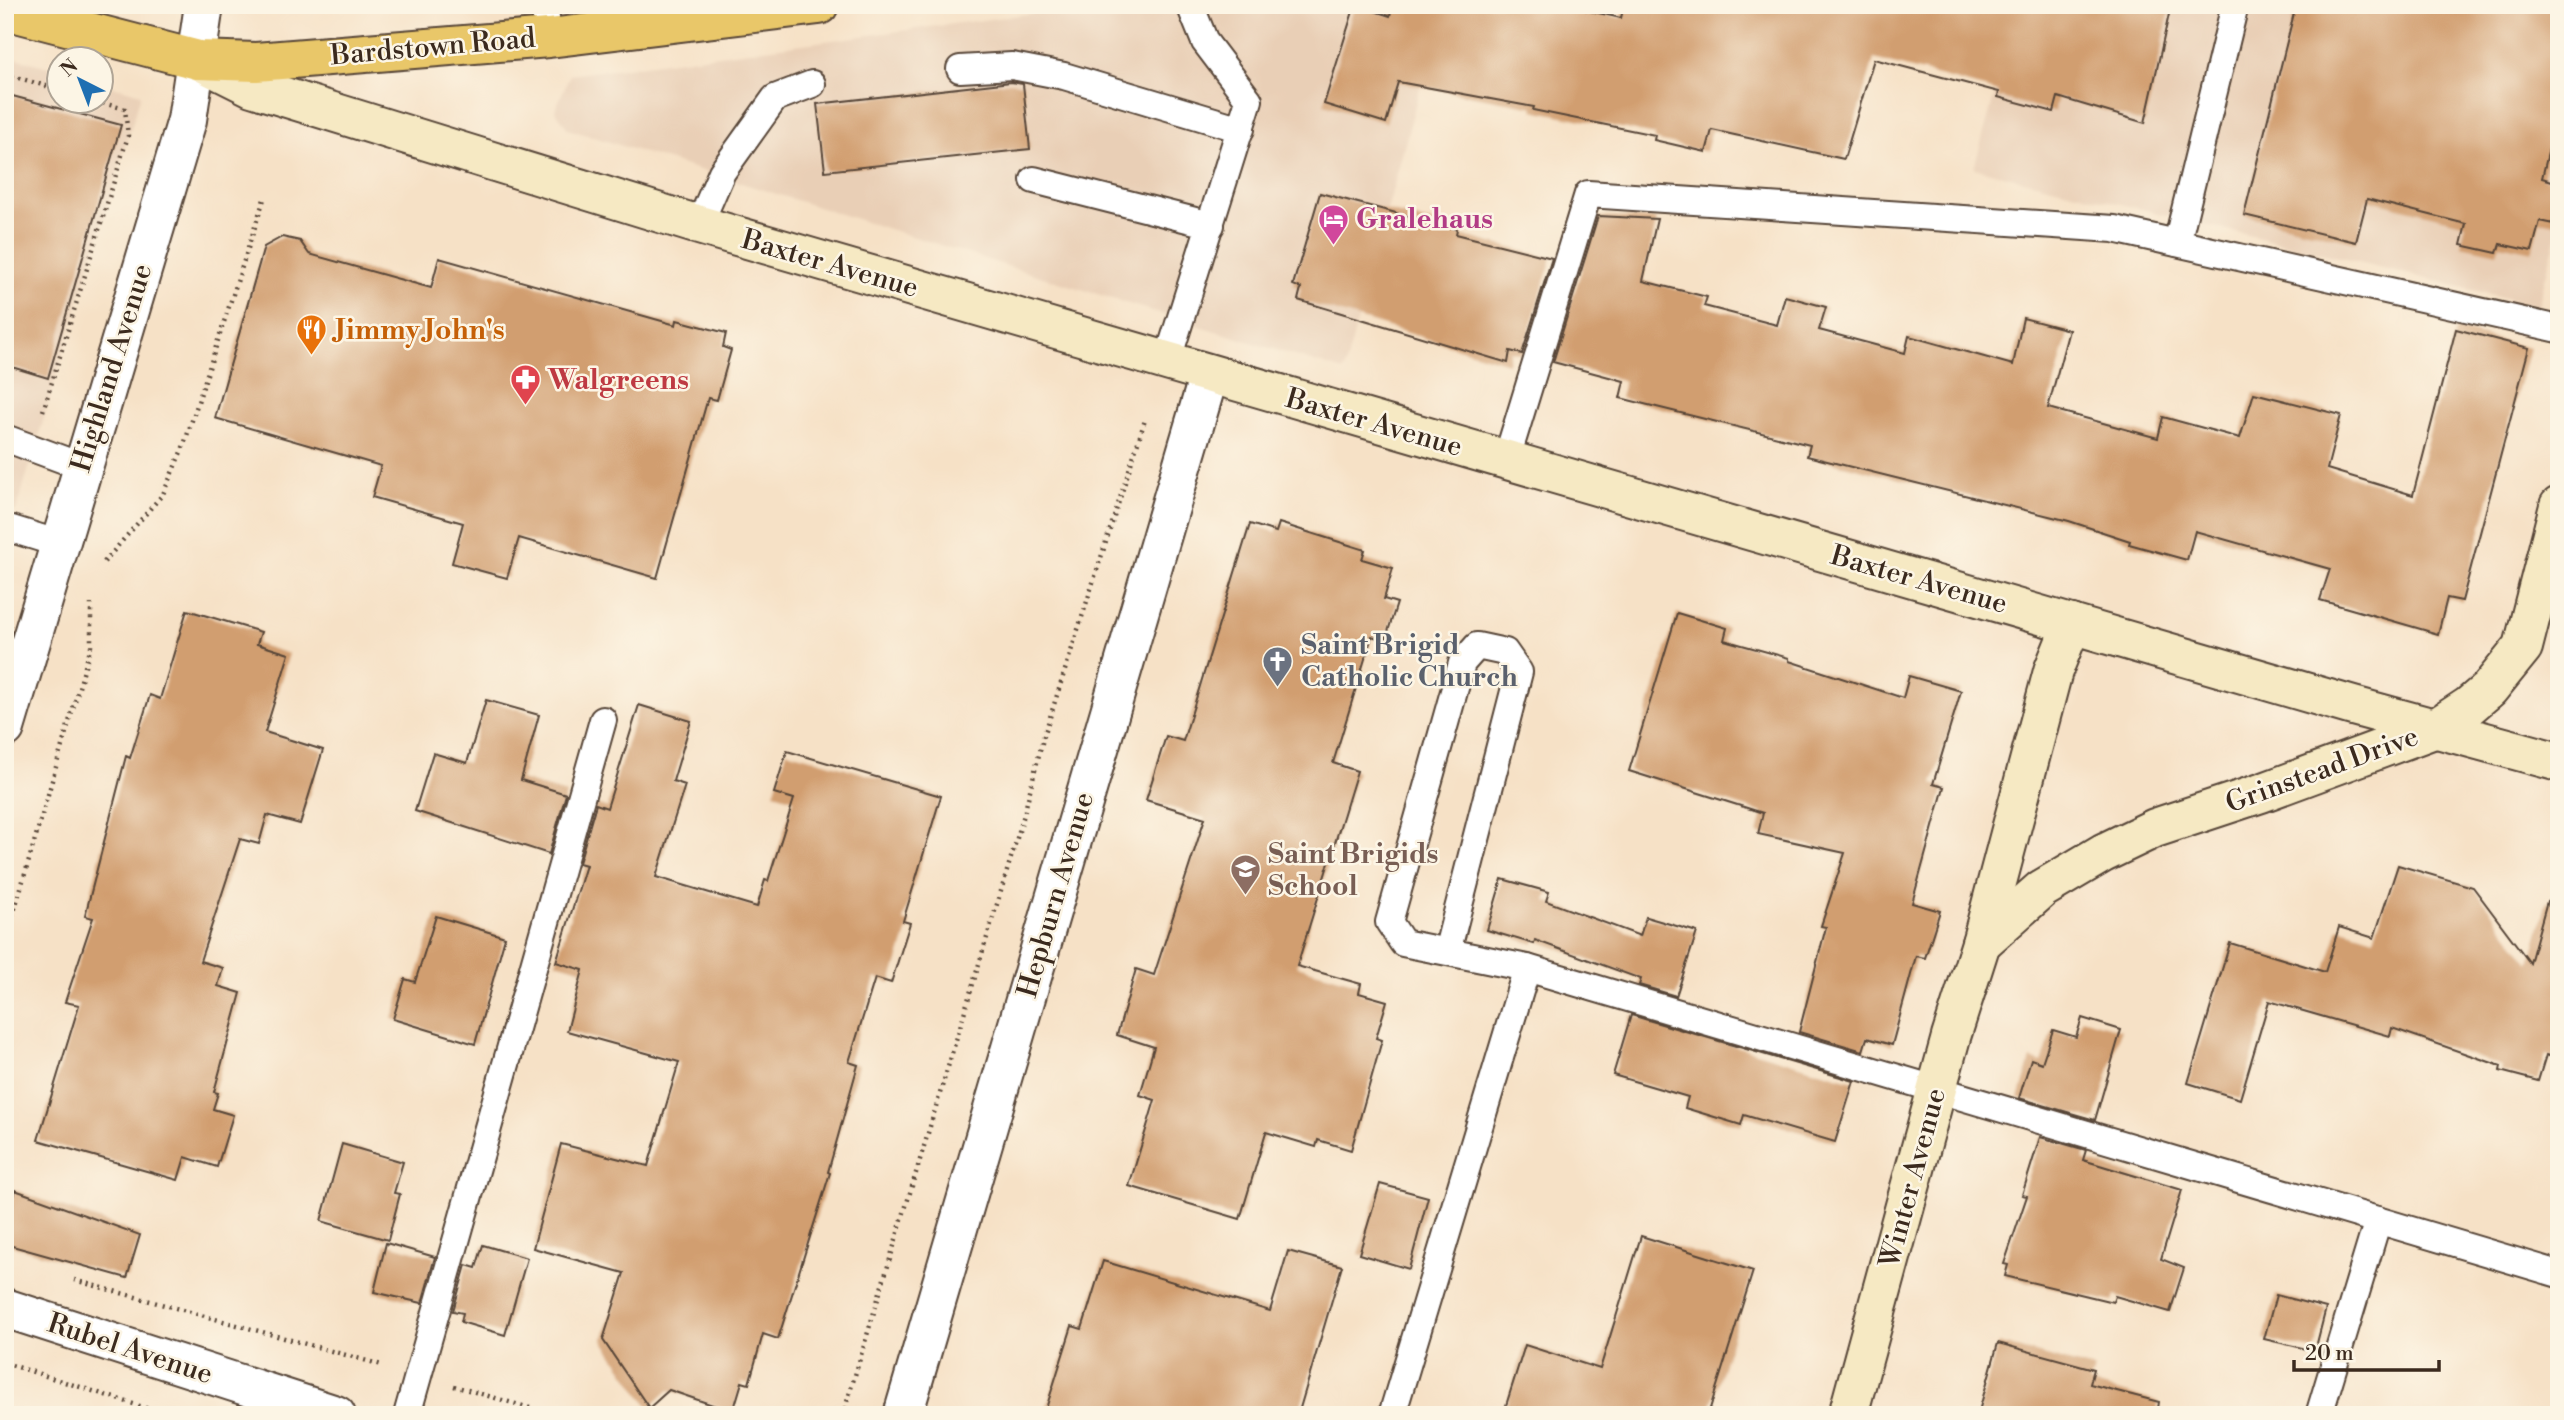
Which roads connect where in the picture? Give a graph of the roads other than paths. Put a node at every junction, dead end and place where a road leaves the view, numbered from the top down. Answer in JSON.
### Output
{"nodes":[{"id":1,"x":204,"y":5,"type":"edge"},
{"id":2,"x":819,"y":5,"type":"edge"},
{"id":3,"x":1190,"y":5,"type":"edge"},
{"id":4,"x":2235,"y":5,"type":"edge"},
{"id":5,"x":5,"y":10,"type":"edge"},
{"id":6,"x":546,"y":21,"type":"edge"},
{"id":7,"x":198,"y":60,"type":"junction"},
{"id":8,"x":256,"y":62,"type":"joint"},
{"id":9,"x":960,"y":69,"type":"dead end"},
{"id":10,"x":812,"y":84,"type":"dead end"},
{"id":11,"x":1241,"y":129,"type":"junction"},
{"id":12,"x":1034,"y":180,"type":"dead end"},
{"id":13,"x":699,"y":225,"type":"junction"},
{"id":14,"x":1211,"y":225,"type":"junction"},
{"id":15,"x":2177,"y":243,"type":"junction"},
{"id":16,"x":2559,"y":329,"type":"edge"},
{"id":17,"x":1167,"y":362,"type":"junction"},
{"id":18,"x":1209,"y":375,"type":"junction"},
{"id":19,"x":5,"y":438,"type":"edge"},
{"id":20,"x":1506,"y":461,"type":"junction"},
{"id":21,"x":83,"y":467,"type":"junction"},
{"id":22,"x":2559,"y":506,"type":"edge"},
{"id":23,"x":5,"y":527,"type":"edge"},
{"id":24,"x":60,"y":544,"type":"junction"},
{"id":25,"x":2072,"y":624,"type":"junction"},
{"id":26,"x":603,"y":720,"type":"dead end"},
{"id":27,"x":5,"y":727,"type":"edge"},
{"id":28,"x":2434,"y":729,"type":"junction"},
{"id":29,"x":2559,"y":762,"type":"edge"},
{"id":30,"x":1981,"y":943,"type":"junction"},
{"id":31,"x":1447,"y":952,"type":"junction"},
{"id":32,"x":1527,"y":968,"type":"junction"},
{"id":33,"x":1937,"y":1089,"type":"junction"},
{"id":34,"x":2378,"y":1220,"type":"junction"},
{"id":35,"x":2559,"y":1274,"type":"edge"},
{"id":36,"x":5,"y":1308,"type":"edge"},
{"id":37,"x":336,"y":1415,"type":"edge"},
{"id":38,"x":407,"y":1415,"type":"edge"},
{"id":39,"x":903,"y":1415,"type":"edge"},
{"id":40,"x":1392,"y":1415,"type":"edge"},
{"id":41,"x":1848,"y":1415,"type":"edge"},
{"id":42,"x":2319,"y":1415,"type":"edge"}],
"edges":[{"from":1,"to":7,"type":"street","name":"Highland Avenue"},
{"from":2,"to":6,"type":"main road","name":"Bardstown Road"},
{"from":3,"to":11,"type":"lane"},
{"from":4,"to":15,"type":"lane"},
{"from":5,"to":7,"type":"main road","name":"Baxter Avenue"},
{"from":6,"to":8,"type":"main road","name":"Bardstown Road"},
{"from":7,"to":8,"type":"main road","name":"Baxter Avenue"},
{"from":7,"to":13,"type":"main road","name":"Baxter Avenue"},
{"from":7,"to":21,"type":"street","name":"Highland Avenue"},
{"from":9,"to":11,"type":"lane"},
{"from":10,"to":13,"type":"lane"},
{"from":11,"to":14,"type":"lane"},
{"from":12,"to":14,"type":"lane"},
{"from":13,"to":17,"type":"main road","name":"Baxter Avenue"},
{"from":14,"to":17,"type":"lane"},
{"from":15,"to":16,"type":"lane"},
{"from":15,"to":20,"type":"lane"},
{"from":17,"to":18,"type":"main road","name":"Baxter Avenue"},
{"from":18,"to":20,"type":"main road","name":"Baxter Avenue"},
{"from":18,"to":39,"type":"street","name":"Hepburn Avenue"},
{"from":19,"to":21,"type":"lane"},
{"from":20,"to":25,"type":"main road","name":"Baxter Avenue"},
{"from":21,"to":24,"type":"street","name":"Highland Avenue"},
{"from":22,"to":28,"type":"main road","name":"Grinstead Drive"},
{"from":23,"to":24,"type":"lane"},
{"from":24,"to":27,"type":"street","name":"Highland Avenue"},
{"from":25,"to":28,"type":"main road","name":"Baxter Avenue"},
{"from":25,"to":30,"type":"main road","name":"Winter Avenue"},
{"from":26,"to":38,"type":"lane"},
{"from":28,"to":29,"type":"main road","name":"Baxter Avenue"},
{"from":28,"to":30,"type":"main road","name":"Grinstead Drive"},
{"from":30,"to":33,"type":"main road","name":"Winter Avenue"},
{"from":31,"to":31,"type":"lane"},
{"from":31,"to":32,"type":"lane"},
{"from":32,"to":33,"type":"lane"},
{"from":32,"to":40,"type":"lane"},
{"from":33,"to":34,"type":"lane"},
{"from":33,"to":41,"type":"main road","name":"Winter Avenue"},
{"from":34,"to":35,"type":"lane"},
{"from":34,"to":42,"type":"lane"},
{"from":36,"to":37,"type":"street","name":"Rubel Avenue"}]}
